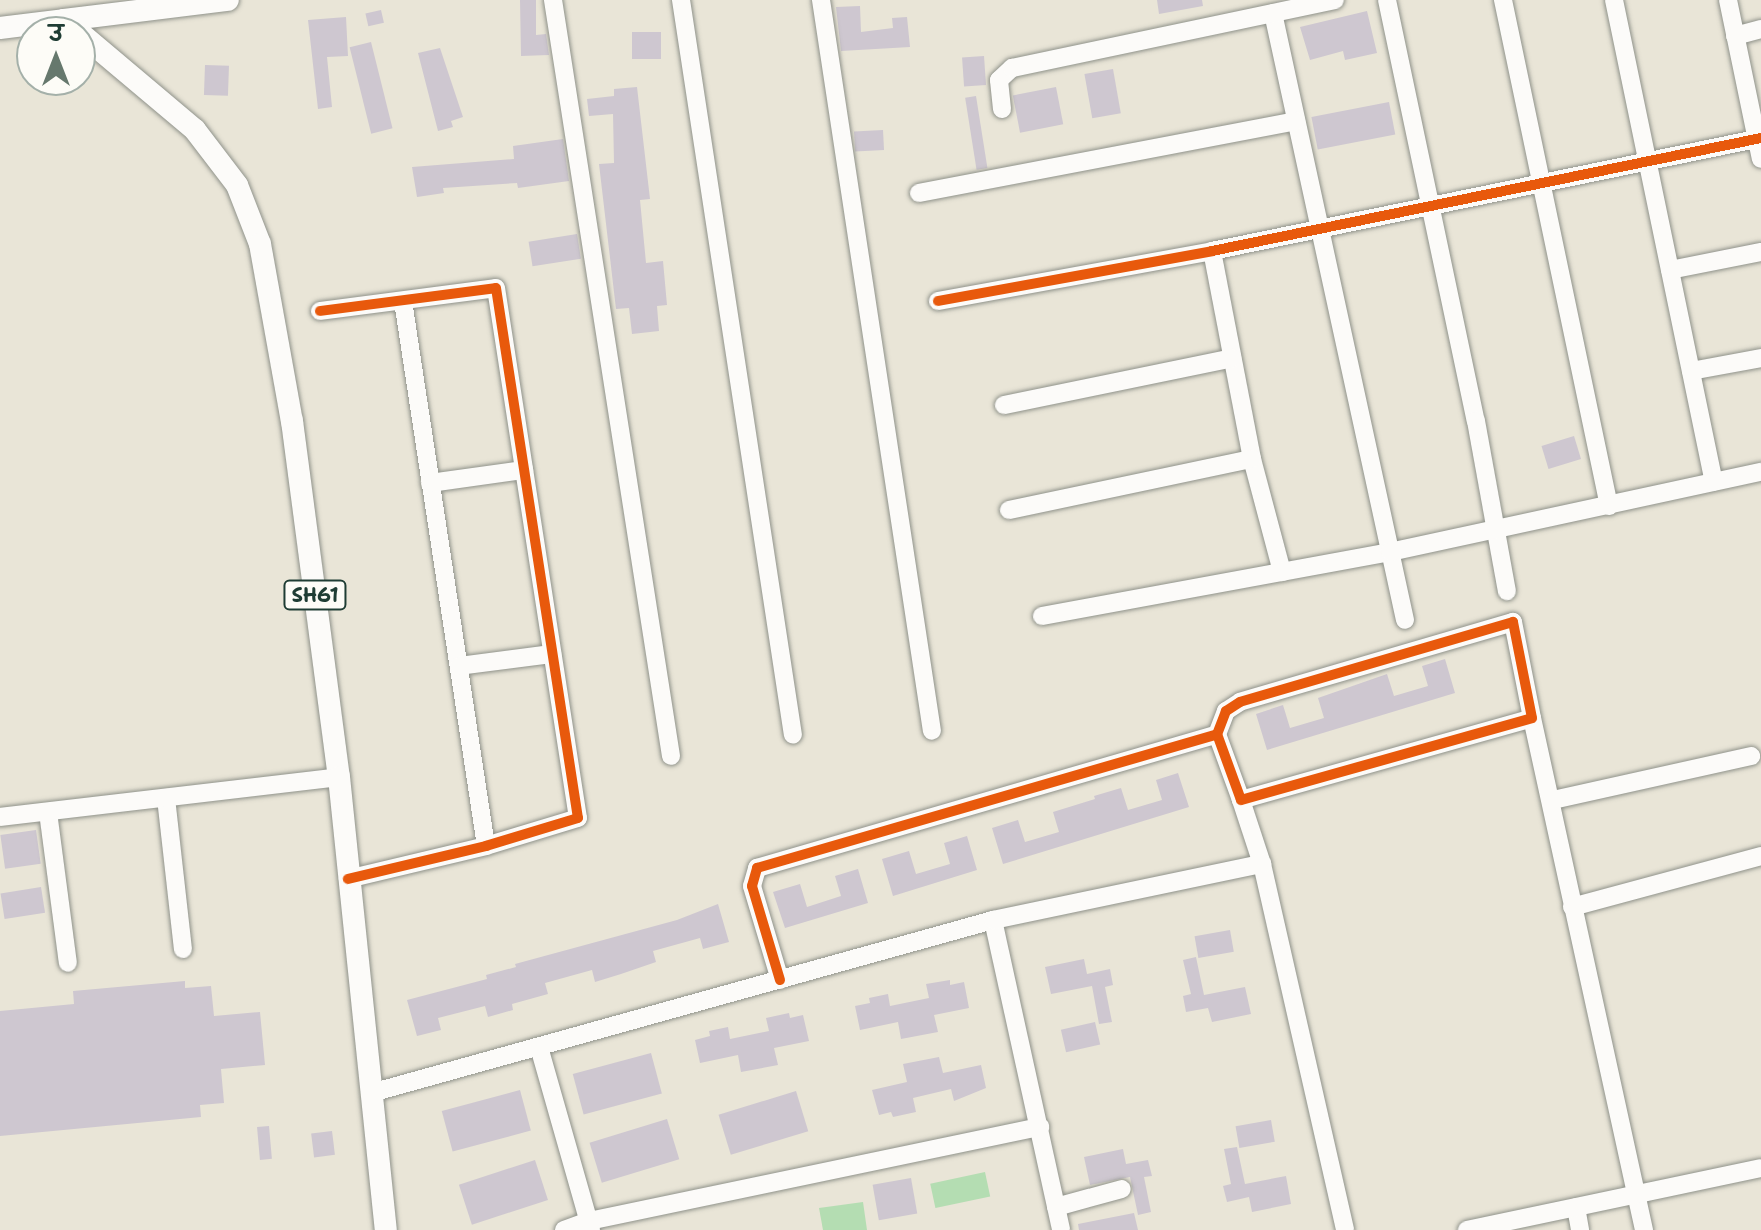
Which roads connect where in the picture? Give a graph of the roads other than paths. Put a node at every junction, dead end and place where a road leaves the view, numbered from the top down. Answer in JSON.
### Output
{"nodes":[{"id":1,"x":228,"y":0,"type":"edge"},
{"id":2,"x":553,"y":0,"type":"edge"},
{"id":3,"x":681,"y":0,"type":"edge"},
{"id":4,"x":821,"y":0,"type":"edge"},
{"id":5,"x":1335,"y":0,"type":"edge"},
{"id":6,"x":1387,"y":0,"type":"edge"},
{"id":7,"x":1503,"y":0,"type":"edge"},
{"id":8,"x":1614,"y":0,"type":"edge"},
{"id":9,"x":1728,"y":0,"type":"edge"},
{"id":10,"x":1273,"y":13,"type":"junction"},
{"id":11,"x":96,"y":24,"type":"edge"},
{"id":12,"x":1761,"y":29,"type":"edge"},
{"id":13,"x":1735,"y":36,"type":"junction"},
{"id":14,"x":96,"y":47,"type":"edge"},
{"id":15,"x":1002,"y":109,"type":"dead end"},
{"id":16,"x":1296,"y":121,"type":"junction"},
{"id":17,"x":1759,"y":139,"type":"edge"},
{"id":18,"x":1761,"y":159,"type":"edge"},
{"id":19,"x":1648,"y":162,"type":"junction"},
{"id":20,"x":1541,"y":184,"type":"junction"},
{"id":21,"x":919,"y":193,"type":"dead end"},
{"id":22,"x":1430,"y":207,"type":"junction"},
{"id":23,"x":1319,"y":228,"type":"junction"},
{"id":24,"x":1212,"y":251,"type":"junction"},
{"id":25,"x":1761,"y":252,"type":"edge"},
{"id":26,"x":1670,"y":270,"type":"junction"},
{"id":27,"x":403,"y":301,"type":"junction"},
{"id":28,"x":938,"y":301,"type":"dead end"},
{"id":29,"x":320,"y":311,"type":"dead end"},
{"id":30,"x":1232,"y":358,"type":"junction"},
{"id":31,"x":1761,"y":358,"type":"edge"},
{"id":32,"x":1691,"y":371,"type":"junction"},
{"id":33,"x":1004,"y":405,"type":"dead end"},
{"id":34,"x":1252,"y":459,"type":"junction"},
{"id":35,"x":524,"y":470,"type":"junction"},
{"id":36,"x":1761,"y":472,"type":"edge"},
{"id":37,"x":1714,"y":482,"type":"junction"},
{"id":38,"x":430,"y":483,"type":"junction"},
{"id":39,"x":1609,"y":506,"type":"junction"},
{"id":40,"x":1009,"y":510,"type":"dead end"},
{"id":41,"x":1495,"y":530,"type":"junction"},
{"id":42,"x":1390,"y":552,"type":"junction"},
{"id":43,"x":1282,"y":572,"type":"junction"},
{"id":44,"x":1507,"y":591,"type":"dead end"},
{"id":45,"x":1042,"y":616,"type":"dead end"},
{"id":46,"x":1405,"y":620,"type":"dead end"},
{"id":47,"x":552,"y":654,"type":"junction"},
{"id":48,"x":459,"y":666,"type":"junction"},
{"id":49,"x":1532,"y":718,"type":"junction"},
{"id":50,"x":932,"y":731,"type":"dead end"},
{"id":51,"x":1217,"y":734,"type":"junction"},
{"id":52,"x":793,"y":735,"type":"dead end"},
{"id":53,"x":671,"y":756,"type":"dead end"},
{"id":54,"x":1751,"y":756,"type":"dead end"},
{"id":55,"x":339,"y":777,"type":"junction"},
{"id":56,"x":166,"y":798,"type":"junction"},
{"id":57,"x":1241,"y":800,"type":"junction"},
{"id":58,"x":1553,"y":800,"type":"junction"},
{"id":59,"x":48,"y":812,"type":"junction"},
{"id":60,"x":0,"y":817,"type":"edge"},
{"id":61,"x":486,"y":846,"type":"junction"},
{"id":62,"x":1761,"y":856,"type":"edge"},
{"id":63,"x":1262,"y":864,"type":"junction"},
{"id":64,"x":348,"y":879,"type":"junction"},
{"id":65,"x":1572,"y":907,"type":"junction"},
{"id":66,"x":993,"y":920,"type":"junction"},
{"id":67,"x":183,"y":949,"type":"dead end"},
{"id":68,"x":68,"y":963,"type":"dead end"},
{"id":69,"x":780,"y":980,"type":"junction"},
{"id":70,"x":539,"y":1047,"type":"junction"},
{"id":71,"x":371,"y":1093,"type":"junction"},
{"id":72,"x":1040,"y":1127,"type":"junction"},
{"id":73,"x":1761,"y":1168,"type":"edge"},
{"id":74,"x":1122,"y":1189,"type":"dead end"},
{"id":75,"x":1636,"y":1194,"type":"junction"},
{"id":76,"x":1056,"y":1207,"type":"junction"},
{"id":77,"x":1576,"y":1207,"type":"junction"},
{"id":78,"x":590,"y":1226,"type":"edge"},
{"id":79,"x":386,"y":1230,"type":"edge"},
{"id":80,"x":564,"y":1230,"type":"edge"},
{"id":81,"x":1061,"y":1230,"type":"edge"},
{"id":82,"x":1345,"y":1230,"type":"edge"},
{"id":83,"x":1467,"y":1230,"type":"edge"},
{"id":84,"x":1580,"y":1230,"type":"edge"},
{"id":85,"x":1644,"y":1230,"type":"edge"}],
"edges":[{"from":1,"to":11,"type":"main road"},
{"from":2,"to":53,"type":"street"},
{"from":3,"to":52,"type":"street"},
{"from":4,"to":50,"type":"street"},
{"from":5,"to":10,"type":"street"},
{"from":6,"to":22,"type":"street"},
{"from":7,"to":20,"type":"street"},
{"from":8,"to":19,"type":"street"},
{"from":9,"to":13,"type":"street"},
{"from":10,"to":15,"type":"street"},
{"from":10,"to":16,"type":"street"},
{"from":12,"to":13,"type":"street"},
{"from":13,"to":17,"type":"street"},
{"from":14,"to":55,"type":"main road","number":"SH61"},
{"from":16,"to":21,"type":"street"},
{"from":16,"to":23,"type":"street"},
{"from":17,"to":18,"type":"street"},
{"from":17,"to":19,"type":"street"},
{"from":19,"to":20,"type":"street"},
{"from":19,"to":26,"type":"street"},
{"from":20,"to":22,"type":"street"},
{"from":20,"to":39,"type":"street"},
{"from":22,"to":23,"type":"street"},
{"from":22,"to":41,"type":"street"},
{"from":23,"to":24,"type":"street"},
{"from":23,"to":42,"type":"street"},
{"from":24,"to":28,"type":"street"},
{"from":24,"to":30,"type":"street"},
{"from":25,"to":26,"type":"street"},
{"from":26,"to":32,"type":"street"},
{"from":27,"to":29,"type":"street"},
{"from":27,"to":35,"type":"street"},
{"from":27,"to":38,"type":"street"},
{"from":30,"to":33,"type":"street"},
{"from":30,"to":34,"type":"street"},
{"from":31,"to":32,"type":"street"},
{"from":32,"to":37,"type":"street"},
{"from":34,"to":40,"type":"street"},
{"from":34,"to":43,"type":"street"},
{"from":35,"to":38,"type":"street"},
{"from":35,"to":47,"type":"street"},
{"from":36,"to":37,"type":"street"},
{"from":37,"to":39,"type":"street"},
{"from":38,"to":48,"type":"street"},
{"from":39,"to":41,"type":"street"},
{"from":41,"to":42,"type":"street"},
{"from":41,"to":44,"type":"street"},
{"from":42,"to":43,"type":"street"},
{"from":42,"to":46,"type":"street"},
{"from":43,"to":45,"type":"street"},
{"from":47,"to":48,"type":"street"},
{"from":47,"to":61,"type":"street"},
{"from":48,"to":61,"type":"street"},
{"from":49,"to":51,"type":"street"},
{"from":49,"to":57,"type":"street"},
{"from":49,"to":58,"type":"street"},
{"from":51,"to":57,"type":"street"},
{"from":51,"to":69,"type":"street"},
{"from":54,"to":58,"type":"street"},
{"from":55,"to":56,"type":"street"},
{"from":55,"to":64,"type":"main road","number":"SH61"},
{"from":56,"to":59,"type":"street"},
{"from":56,"to":67,"type":"street"},
{"from":57,"to":63,"type":"street"},
{"from":58,"to":65,"type":"street"},
{"from":59,"to":60,"type":"street"},
{"from":59,"to":68,"type":"street"},
{"from":61,"to":64,"type":"street"},
{"from":62,"to":65,"type":"street"},
{"from":63,"to":66,"type":"street"},
{"from":63,"to":82,"type":"street"},
{"from":64,"to":71,"type":"main road","number":"SH61"},
{"from":65,"to":75,"type":"street"},
{"from":66,"to":69,"type":"street"},
{"from":66,"to":72,"type":"street"},
{"from":69,"to":70,"type":"street"},
{"from":70,"to":71,"type":"street"},
{"from":70,"to":78,"type":"street"},
{"from":71,"to":79,"type":"main road","number":"SH61"},
{"from":72,"to":76,"type":"street"},
{"from":72,"to":78,"type":"street"},
{"from":73,"to":75,"type":"street"},
{"from":74,"to":76,"type":"street"},
{"from":75,"to":77,"type":"street"},
{"from":75,"to":85,"type":"street"},
{"from":76,"to":81,"type":"street"},
{"from":77,"to":83,"type":"street"},
{"from":77,"to":84,"type":"street"},
{"from":78,"to":80,"type":"street"}]}
